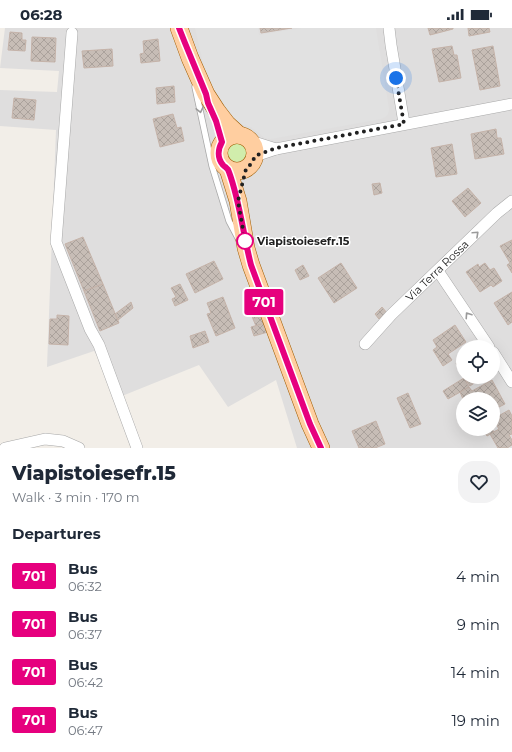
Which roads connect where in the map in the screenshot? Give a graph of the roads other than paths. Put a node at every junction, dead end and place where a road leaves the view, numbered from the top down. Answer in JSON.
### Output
{"nodes":[{"id":1,"x":179,"y":28,"type":"edge"},
{"id":2,"x":188,"y":28,"type":"edge"},
{"id":3,"x":389,"y":28,"type":"edge"},
{"id":4,"x":72,"y":33,"type":"dead end"},
{"id":5,"x":190,"y":58,"type":"junction"},
{"id":6,"x":206,"y":94,"type":"junction"},
{"id":7,"x":512,"y":104,"type":"edge"},
{"id":8,"x":404,"y":124,"type":"junction"},
{"id":9,"x":222,"y":142,"type":"junction"},
{"id":10,"x":276,"y":148,"type":"junction"},
{"id":11,"x":248,"y":150,"type":"junction"},
{"id":12,"x":228,"y":169,"type":"junction"},
{"id":13,"x":238,"y":201,"type":"junction"},
{"id":14,"x":512,"y":201,"type":"edge"},
{"id":15,"x":249,"y":259,"type":"junction"},
{"id":16,"x":438,"y":271,"type":"junction"},
{"id":17,"x":484,"y":340,"type":"edge"},
{"id":18,"x":365,"y":344,"type":"dead end"},
{"id":19,"x":500,"y":363,"type":"edge"},
{"id":20,"x":512,"y":382,"type":"edge"},
{"id":21,"x":5,"y":448,"type":"edge"},
{"id":22,"x":79,"y":448,"type":"edge"},
{"id":23,"x":136,"y":448,"type":"edge"},
{"id":24,"x":321,"y":448,"type":"edge"}],
"edges":[{"from":1,"to":5,"type":"main road"},
{"from":2,"to":5,"type":"street"},
{"from":3,"to":8,"type":"street"},
{"from":4,"to":23,"type":"street"},
{"from":5,"to":6,"type":"main road"},
{"from":5,"to":15,"type":"lane","one_way":true},
{"from":6,"to":9,"type":"main road"},
{"from":6,"to":11,"type":"main road"},
{"from":7,"to":8,"type":"street"},
{"from":8,"to":10,"type":"street"},
{"from":9,"to":11,"type":"main road"},
{"from":9,"to":12,"type":"main road"},
{"from":10,"to":11,"type":"street"},
{"from":10,"to":11,"type":"street"},
{"from":11,"to":12,"type":"main road"},
{"from":11,"to":13,"type":"main road"},
{"from":12,"to":13,"type":"main road"},
{"from":13,"to":15,"type":"main road"},
{"from":16,"to":14,"type":"street","name":"Via Terra Rossa","one_way":true},
{"from":15,"to":24,"type":"main road"},
{"from":17,"to":16,"type":"street","one_way":true},
{"from":16,"to":18,"type":"street","name":"Via Terra Rossa"},
{"from":19,"to":20,"type":"street"},
{"from":21,"to":22,"type":"street"}]}
